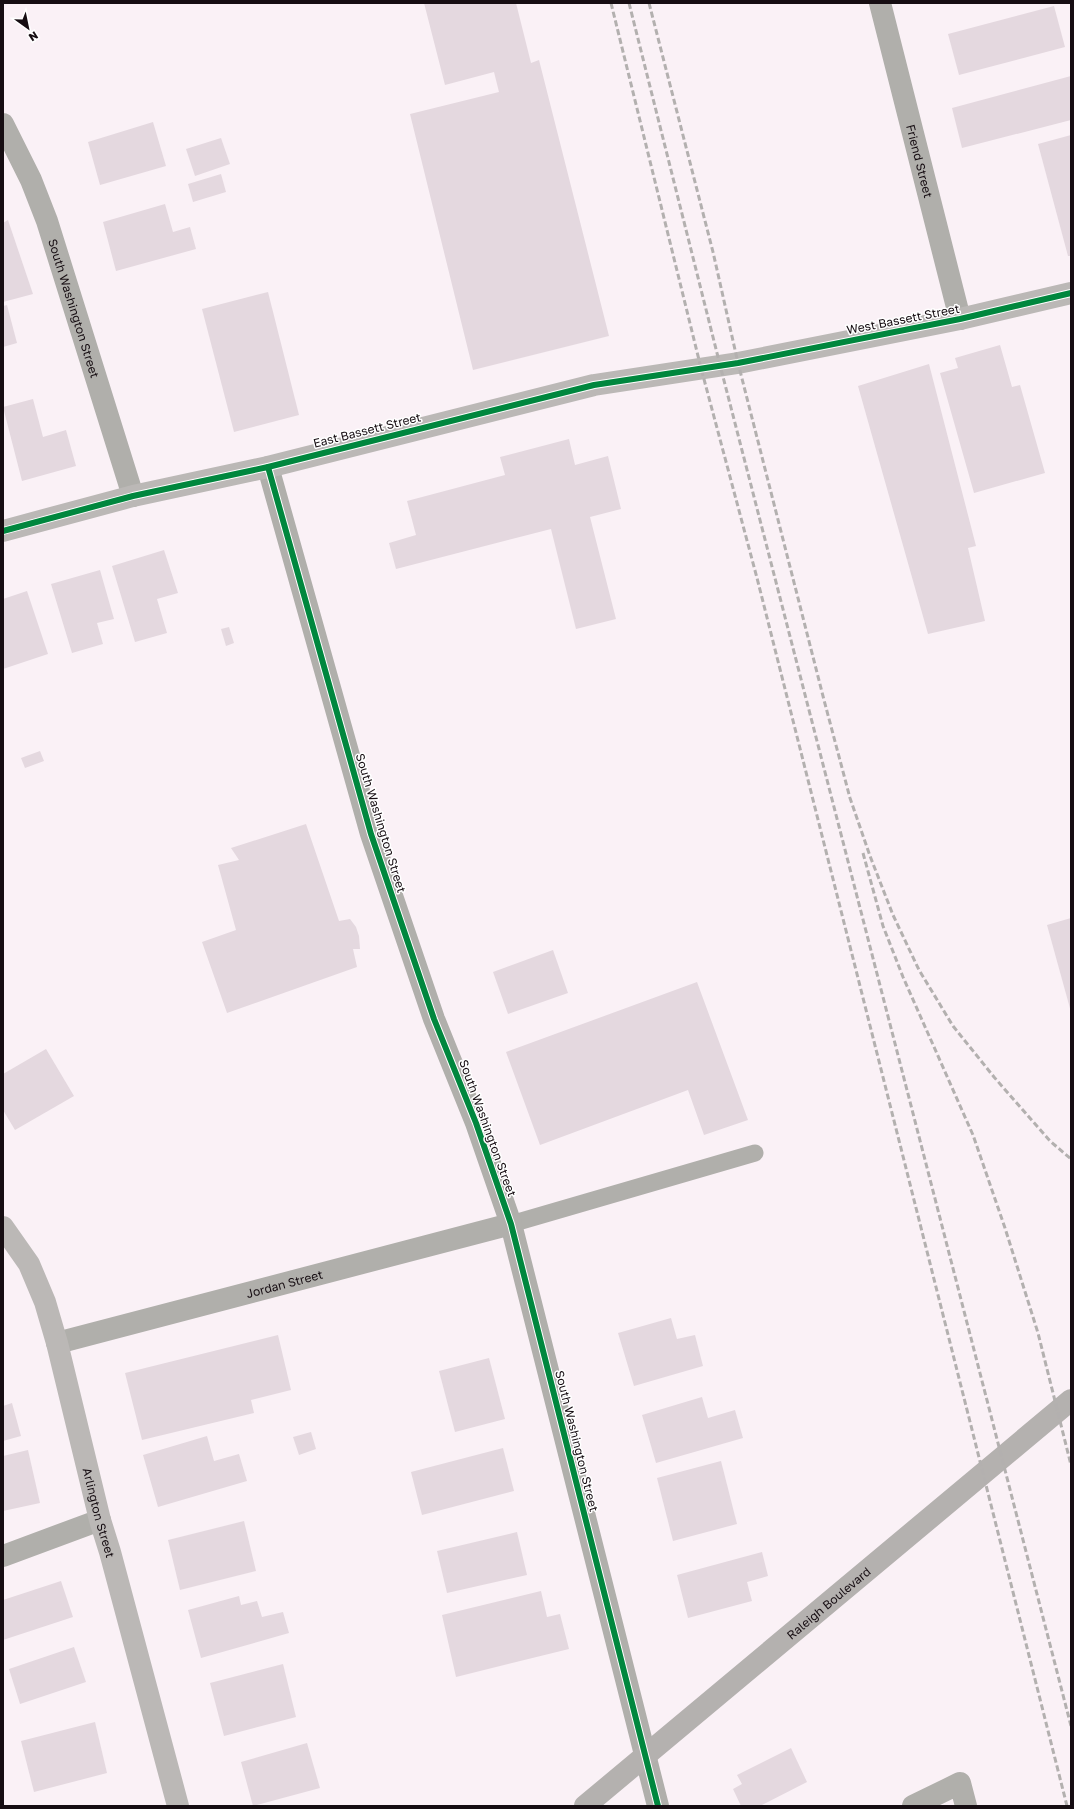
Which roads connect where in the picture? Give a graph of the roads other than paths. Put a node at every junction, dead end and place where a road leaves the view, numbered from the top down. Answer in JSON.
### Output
{"nodes":[{"id":1,"x":880,"y":3,"type":"edge"},
{"id":2,"x":3,"y":124,"type":"edge"},
{"id":3,"x":1071,"y":293,"type":"edge"},
{"id":4,"x":960,"y":320,"type":"junction"},
{"id":5,"x":738,"y":363,"type":"joint"},
{"id":6,"x":268,"y":467,"type":"junction"},
{"id":7,"x":133,"y":496,"type":"junction"},
{"id":8,"x":3,"y":531,"type":"edge"},
{"id":9,"x":755,"y":1153,"type":"dead end"},
{"id":10,"x":511,"y":1224,"type":"junction"},
{"id":11,"x":3,"y":1226,"type":"edge"},
{"id":12,"x":57,"y":1343,"type":"junction"},
{"id":13,"x":1071,"y":1400,"type":"edge"},
{"id":14,"x":100,"y":1520,"type":"junction"},
{"id":15,"x":3,"y":1556,"type":"edge"},
{"id":16,"x":178,"y":1806,"type":"edge"},
{"id":17,"x":585,"y":1806,"type":"edge"},
{"id":18,"x":658,"y":1806,"type":"edge"},
{"id":19,"x":913,"y":1806,"type":"edge"},
{"id":20,"x":966,"y":1806,"type":"edge"}],
"edges":[{"from":1,"to":4,"type":"street","name":"Friend Street"},
{"from":2,"to":7,"type":"street","name":"South Washington Street"},
{"from":3,"to":4,"type":"street","name":"West Bassett Street"},
{"from":4,"to":5,"type":"street","name":"West Bassett Street"},
{"from":5,"to":6,"type":"street","name":"East Bassett Street"},
{"from":6,"to":7,"type":"street","name":"East Bassett Street"},
{"from":6,"to":10,"type":"street","name":"South Washington Street"},
{"from":7,"to":8,"type":"street","name":"East Bassett Street"},
{"from":9,"to":10,"type":"lane"},
{"from":10,"to":12,"type":"street","name":"Jordan Street"},
{"from":10,"to":18,"type":"street","name":"South Washington Street"},
{"from":11,"to":12,"type":"street","name":"Arlington Street"},
{"from":12,"to":14,"type":"street","name":"Arlington Street"},
{"from":13,"to":17,"type":"main road","name":"Raleigh Boulevard"},
{"from":14,"to":15,"type":"street"},
{"from":14,"to":16,"type":"street","name":"Arlington Street"},
{"from":19,"to":20,"type":"street"}]}
